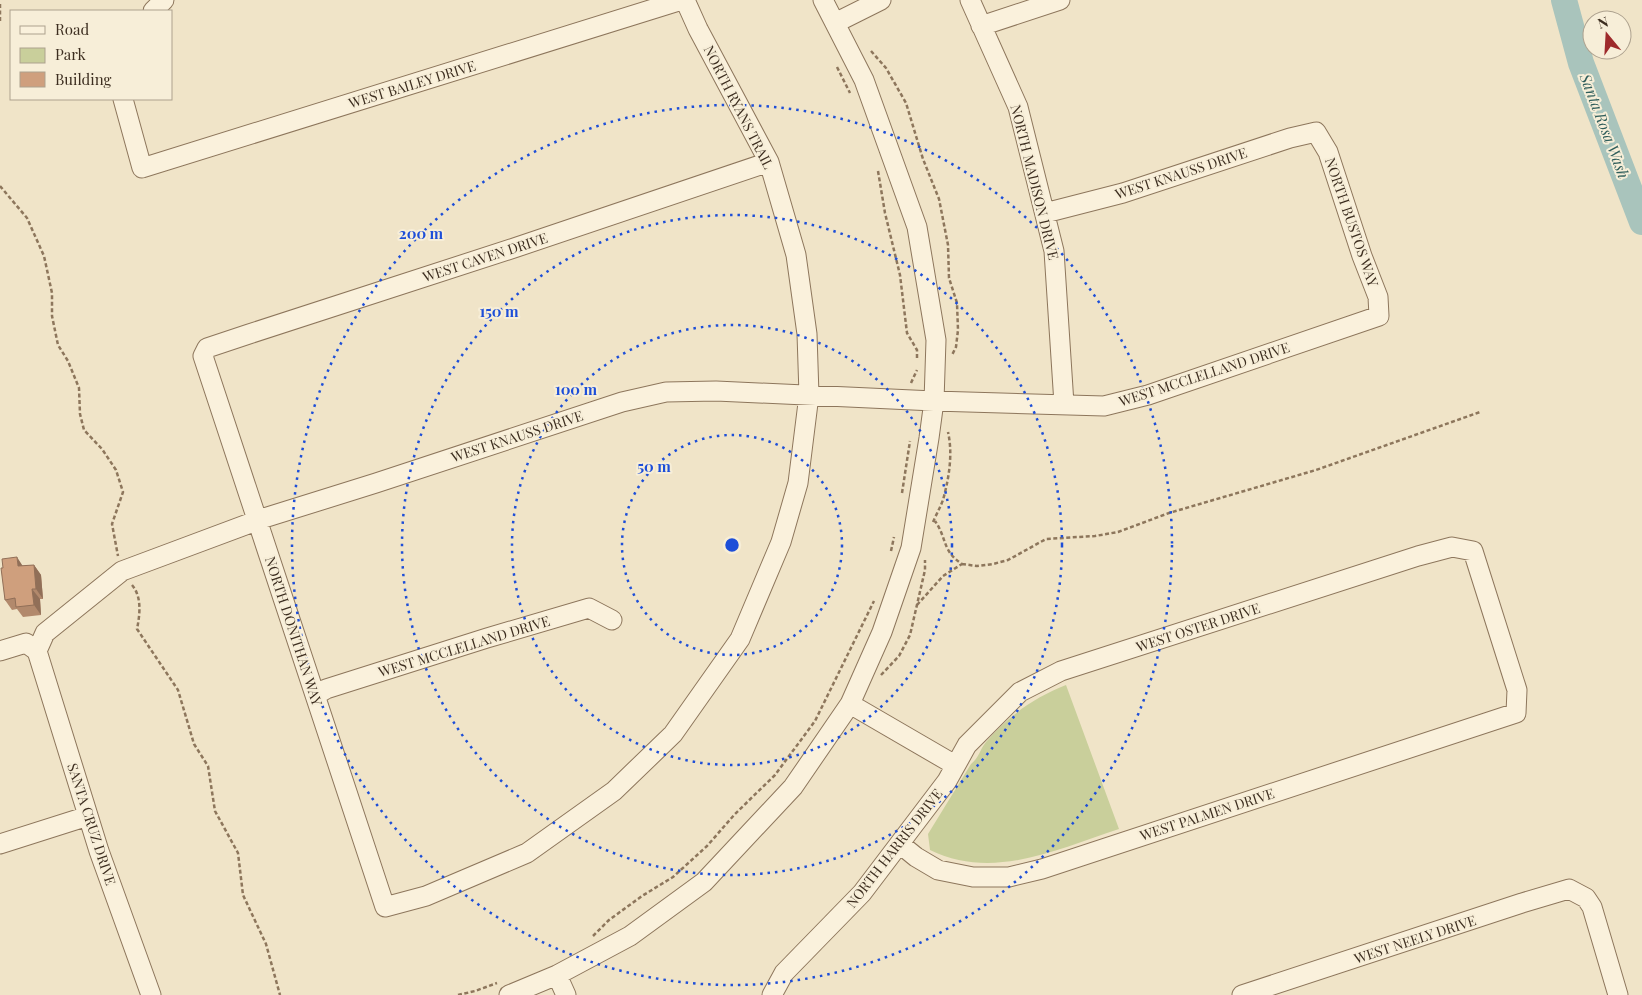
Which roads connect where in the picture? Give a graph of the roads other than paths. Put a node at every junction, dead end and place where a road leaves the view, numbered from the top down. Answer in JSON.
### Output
{"nodes":[{"id":1,"x":164,"y":0,"type":"edge"},
{"id":2,"x":684,"y":0,"type":"edge"},
{"id":3,"x":823,"y":0,"type":"edge"},
{"id":4,"x":881,"y":0,"type":"edge"},
{"id":5,"x":970,"y":0,"type":"edge"},
{"id":6,"x":1060,"y":0,"type":"edge"},
{"id":7,"x":154,"y":10,"type":"edge"},
{"id":8,"x":836,"y":23,"type":"junction"},
{"id":9,"x":981,"y":26,"type":"junction"},
{"id":10,"x":123,"y":100,"type":"edge"},
{"id":11,"x":1316,"y":132,"type":"joint"},
{"id":12,"x":769,"y":162,"type":"junction"},
{"id":13,"x":1045,"y":213,"type":"junction"},
{"id":14,"x":1379,"y":316,"type":"joint"},
{"id":15,"x":203,"y":356,"type":"joint"},
{"id":16,"x":809,"y":395,"type":"junction"},
{"id":17,"x":934,"y":401,"type":"junction"},
{"id":18,"x":1064,"y":404,"type":"junction"},
{"id":19,"x":258,"y":520,"type":"junction"},
{"id":20,"x":612,"y":620,"type":"dead end"},
{"id":21,"x":0,"y":651,"type":"edge"},
{"id":22,"x":37,"y":651,"type":"junction"},
{"id":23,"x":316,"y":695,"type":"junction"},
{"id":24,"x":850,"y":704,"type":"junction"},
{"id":25,"x":1516,"y":713,"type":"joint"},
{"id":26,"x":955,"y":765,"type":"junction"},
{"id":27,"x":88,"y":816,"type":"junction"},
{"id":28,"x":0,"y":844,"type":"edge"},
{"id":29,"x":900,"y":844,"type":"junction"},
{"id":30,"x":557,"y":975,"type":"junction"},
{"id":31,"x":504,"y":989,"type":"edge"},
{"id":32,"x":151,"y":995,"type":"edge"},
{"id":33,"x":566,"y":995,"type":"edge"},
{"id":34,"x":772,"y":995,"type":"edge"},
{"id":35,"x":1242,"y":995,"type":"edge"},
{"id":36,"x":1618,"y":995,"type":"edge"}],
"edges":[{"from":1,"to":7,"type":"street"},
{"from":2,"to":10,"type":"street","name":"WEST BAILEY DRIVE"},
{"from":2,"to":12,"type":"street","name":"NORTH RYANS TRAIL"},
{"from":3,"to":8,"type":"street"},
{"from":4,"to":8,"type":"street"},
{"from":5,"to":9,"type":"street","name":"NORTH MADISON DRIVE"},
{"from":6,"to":9,"type":"street"},
{"from":8,"to":17,"type":"street"},
{"from":9,"to":13,"type":"street","name":"NORTH MADISON DRIVE"},
{"from":11,"to":13,"type":"street","name":"WEST KNAUSS DRIVE"},
{"from":11,"to":14,"type":"street","name":"NORTH BUSTOS WAY"},
{"from":12,"to":15,"type":"street","name":"WEST CAVEN DRIVE"},
{"from":12,"to":16,"type":"street","name":"NORTH RYANS TRAIL"},
{"from":13,"to":18,"type":"street","name":"NORTH MADISON DRIVE"},
{"from":14,"to":18,"type":"street","name":"WEST MCCLELLAND DRIVE"},
{"from":15,"to":19,"type":"street","name":"NORTH DONITHAN WAY"},
{"from":16,"to":17,"type":"street","name":"WEST KNAUSS DRIVE"},
{"from":16,"to":19,"type":"street","name":"WEST KNAUSS DRIVE"},
{"from":16,"to":23,"type":"street","name":"NORTH DONITHAN WAY"},
{"from":17,"to":18,"type":"street","name":"WEST MCCLELLAND DRIVE"},
{"from":17,"to":24,"type":"street"},
{"from":19,"to":22,"type":"street","name":"WEST KNAUSS DRIVE"},
{"from":19,"to":23,"type":"street","name":"NORTH DONITHAN WAY"},
{"from":20,"to":23,"type":"street","name":"WEST MCCLELLAND DRIVE"},
{"from":21,"to":22,"type":"street"},
{"from":22,"to":27,"type":"street","name":"SANTA CRUZ DRIVE"},
{"from":24,"to":26,"type":"street"},
{"from":24,"to":30,"type":"street"},
{"from":25,"to":26,"type":"street","name":"WEST OSTER DRIVE"},
{"from":25,"to":29,"type":"street","name":"WEST PALMEN DRIVE"},
{"from":26,"to":29,"type":"street","name":"NORTH HARRIS DRIVE"},
{"from":27,"to":28,"type":"street"},
{"from":27,"to":32,"type":"street","name":"SANTA CRUZ DRIVE"},
{"from":29,"to":34,"type":"street","name":"NORTH HARRIS DRIVE"},
{"from":30,"to":31,"type":"street"},
{"from":30,"to":33,"type":"street"},
{"from":35,"to":36,"type":"street","name":"WEST NEELY DRIVE"}]}
